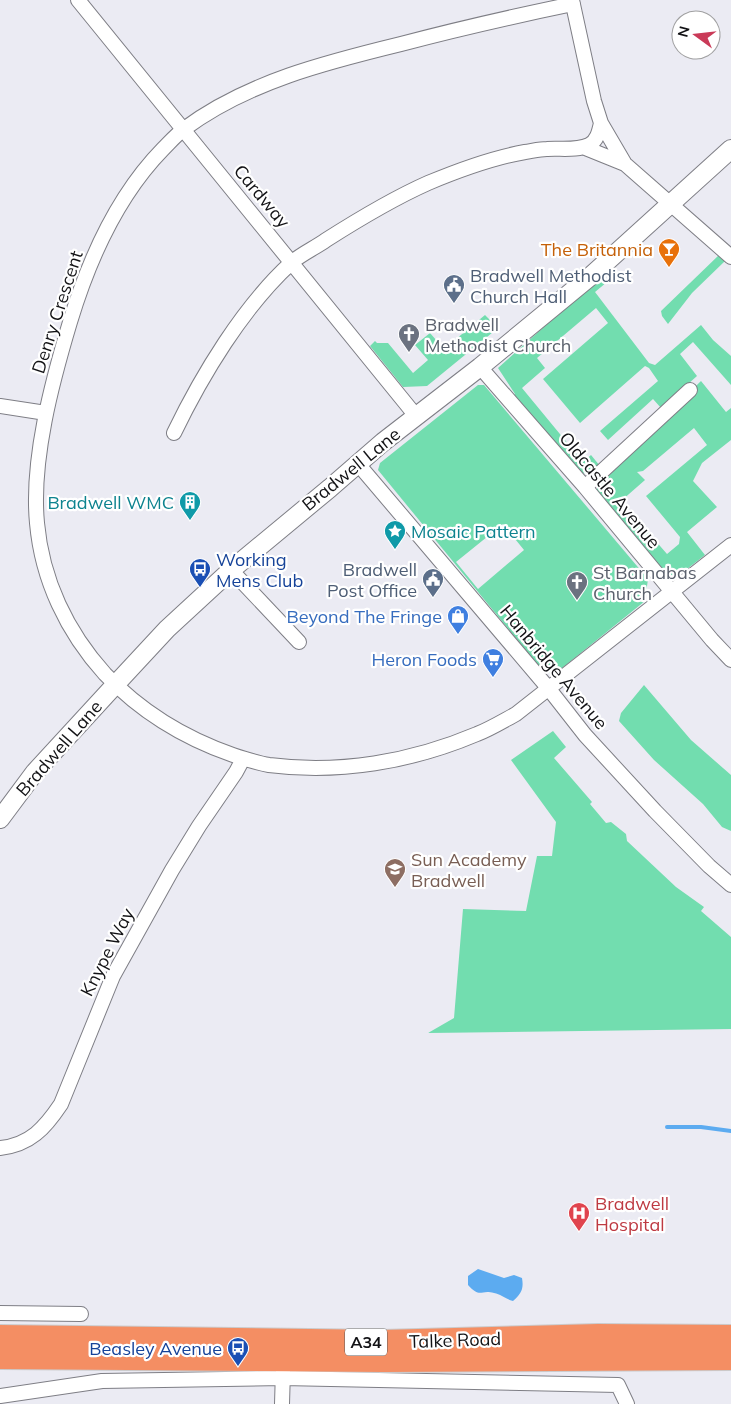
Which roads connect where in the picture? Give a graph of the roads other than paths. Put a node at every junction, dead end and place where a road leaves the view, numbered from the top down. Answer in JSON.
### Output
{"nodes":[{"id":1,"x":78,"y":0,"type":"edge"},
{"id":2,"x":573,"y":2,"type":"edge"},
{"id":3,"x":601,"y":124,"type":"junction"},
{"id":4,"x":182,"y":130,"type":"junction"},
{"id":5,"x":583,"y":148,"type":"junction"},
{"id":6,"x":731,"y":149,"type":"edge"},
{"id":7,"x":625,"y":164,"type":"junction"},
{"id":8,"x":672,"y":204,"type":"junction"},
{"id":9,"x":731,"y":257,"type":"edge"},
{"id":10,"x":292,"y":262,"type":"junction"},
{"id":11,"x":480,"y":367,"type":"junction"},
{"id":12,"x":690,"y":390,"type":"dead end"},
{"id":13,"x":0,"y":406,"type":"edge"},
{"id":14,"x":46,"y":413,"type":"junction"},
{"id":15,"x":416,"y":416,"type":"junction"},
{"id":16,"x":174,"y":433,"type":"dead end"},
{"id":17,"x":358,"y":464,"type":"junction"},
{"id":18,"x":585,"y":487,"type":"junction"},
{"id":19,"x":731,"y":545,"type":"edge"},
{"id":20,"x":231,"y":570,"type":"junction"},
{"id":21,"x":671,"y":591,"type":"junction"},
{"id":22,"x":299,"y":642,"type":"dead end"},
{"id":23,"x":731,"y":660,"type":"edge"},
{"id":24,"x":115,"y":685,"type":"junction"},
{"id":25,"x":549,"y":689,"type":"junction"},
{"id":26,"x":243,"y":758,"type":"junction"},
{"id":27,"x":0,"y":818,"type":"edge"},
{"id":28,"x":731,"y":885,"type":"edge"},
{"id":29,"x":0,"y":1148,"type":"edge"},
{"id":30,"x":0,"y":1313,"type":"edge"},
{"id":31,"x":81,"y":1314,"type":"dead end"},
{"id":32,"x":598,"y":1336,"type":"junction"},
{"id":33,"x":0,"y":1337,"type":"edge"},
{"id":34,"x":731,"y":1337,"type":"edge"},
{"id":35,"x":0,"y":1357,"type":"edge"},
{"id":36,"x":701,"y":1358,"type":"junction"},
{"id":37,"x":731,"y":1358,"type":"edge"},
{"id":38,"x":283,"y":1360,"type":"junction"},
{"id":39,"x":0,"y":1396,"type":"edge"},
{"id":40,"x":282,"y":1404,"type":"edge"},
{"id":41,"x":627,"y":1404,"type":"edge"}],
"edges":[{"from":1,"to":4,"type":"street","name":"Cardway"},
{"from":2,"to":3,"type":"street"},
{"from":2,"to":4,"type":"street","name":"Denry Crescent"},
{"from":3,"to":5,"type":"street"},
{"from":3,"to":7,"type":"street"},
{"from":4,"to":10,"type":"street","name":"Cardway"},
{"from":4,"to":14,"type":"street","name":"Denry Crescent"},
{"from":5,"to":7,"type":"street"},
{"from":5,"to":10,"type":"street"},
{"from":6,"to":8,"type":"street","name":"Bradwell Lane"},
{"from":7,"to":8,"type":"street"},
{"from":8,"to":9,"type":"street"},
{"from":8,"to":11,"type":"street","name":"Bradwell Lane"},
{"from":10,"to":15,"type":"street","name":"Cardway"},
{"from":10,"to":16,"type":"street"},
{"from":11,"to":15,"type":"street","name":"Bradwell Lane"},
{"from":11,"to":18,"type":"street","name":"Oldcastle Avenue"},
{"from":12,"to":18,"type":"street"},
{"from":13,"to":14,"type":"street"},
{"from":14,"to":24,"type":"street","name":"Denry Crescent"},
{"from":15,"to":17,"type":"street","name":"Bradwell Lane"},
{"from":17,"to":20,"type":"street","name":"Bradwell Lane"},
{"from":17,"to":25,"type":"street","name":"Hanbridge Avenue"},
{"from":18,"to":21,"type":"street","name":"Oldcastle Avenue"},
{"from":19,"to":21,"type":"street","name":"Denry Crescent"},
{"from":20,"to":22,"type":"street"},
{"from":20,"to":24,"type":"street","name":"Bradwell Lane"},
{"from":21,"to":23,"type":"street","name":"Oldcastle Avenue"},
{"from":21,"to":25,"type":"street","name":"Denry Crescent"},
{"from":24,"to":26,"type":"street","name":"Denry Crescent"},
{"from":24,"to":27,"type":"street","name":"Bradwell Lane"},
{"from":25,"to":26,"type":"street","name":"Denry Crescent"},
{"from":25,"to":28,"type":"street","name":"Hanbridge Avenue"},
{"from":26,"to":29,"type":"street","name":"Knype Way"},
{"from":30,"to":31,"type":"street"},
{"from":32,"to":34,"type":"highway","name":"Talke Road","number":"A34"},
{"from":32,"to":36,"type":"highway"},
{"from":32,"to":38,"type":"highway","name":"Talke Road","number":"A34"},
{"from":33,"to":38,"type":"highway","name":"Talke Road","number":"A34"},
{"from":35,"to":38,"type":"highway","name":"Talke Road","number":"A34"},
{"from":36,"to":37,"type":"highway","name":"Talke Road","number":"A34"},
{"from":36,"to":38,"type":"highway","name":"Talke Road","number":"A34"},
{"from":38,"to":39,"type":"street"},
{"from":38,"to":40,"type":"street"},
{"from":38,"to":41,"type":"street","name":"Talke Road"}]}
